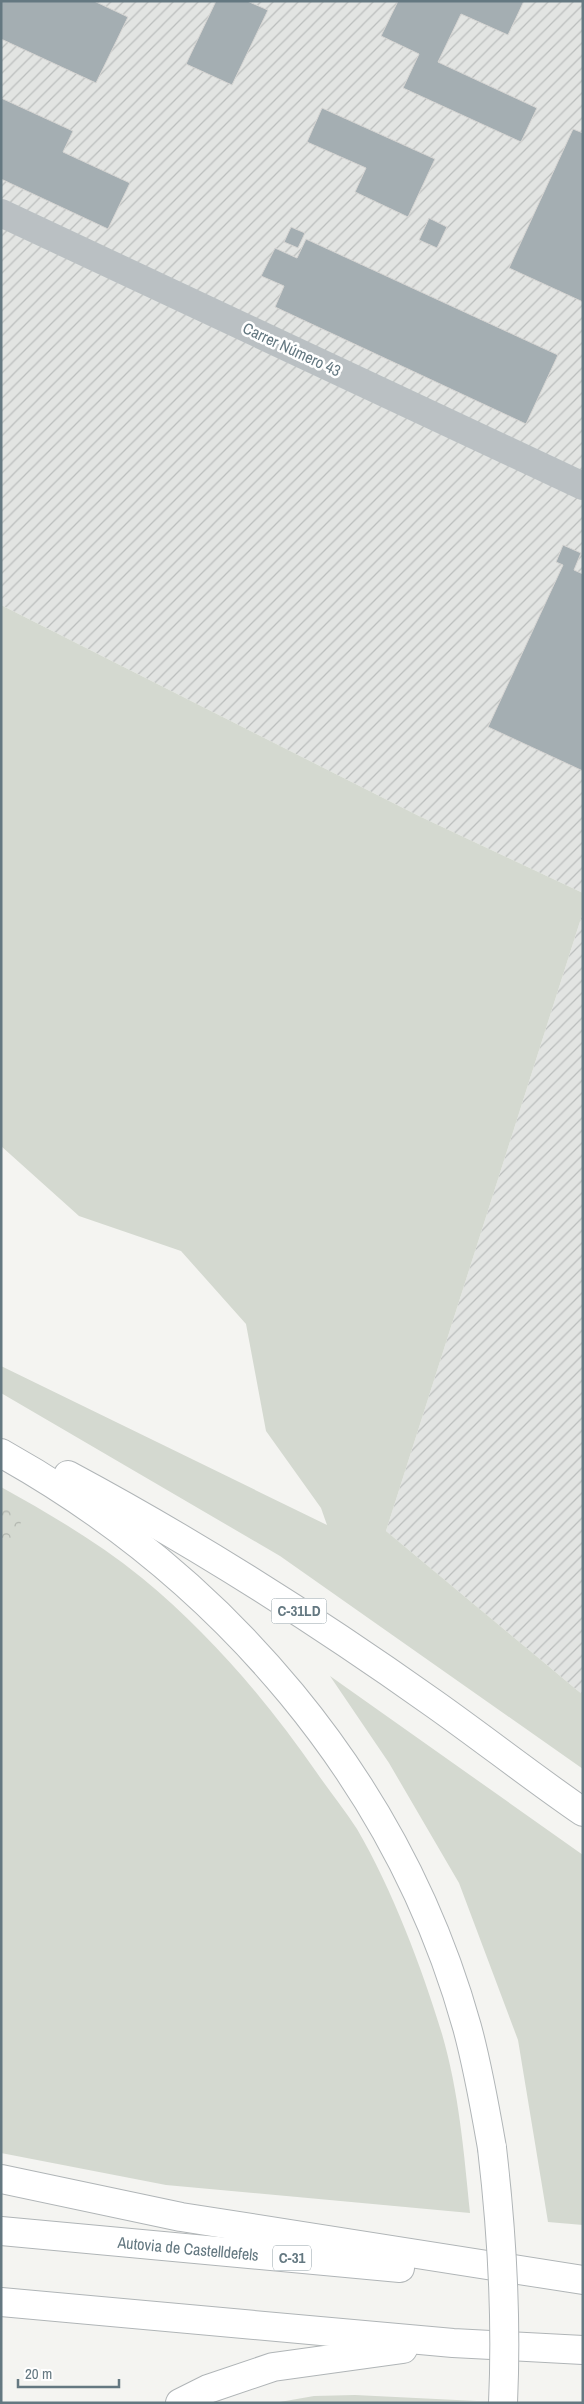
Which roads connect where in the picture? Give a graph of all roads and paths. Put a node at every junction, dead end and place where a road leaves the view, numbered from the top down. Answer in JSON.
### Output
{"nodes":[{"id":1,"x":1,"y":213,"type":"edge"},
{"id":2,"x":583,"y":486,"type":"edge"},
{"id":3,"x":1,"y":1443,"type":"edge"},
{"id":4,"x":1,"y":1453,"type":"edge"},
{"id":5,"x":583,"y":1812,"type":"edge"},
{"id":6,"x":1,"y":2179,"type":"edge"},
{"id":7,"x":1,"y":2198,"type":"edge"},
{"id":8,"x":181,"y":2217,"type":"junction"},
{"id":9,"x":1,"y":2231,"type":"edge"},
{"id":10,"x":583,"y":2280,"type":"edge"},
{"id":11,"x":583,"y":2286,"type":"edge"},
{"id":12,"x":1,"y":2302,"type":"edge"},
{"id":13,"x":453,"y":2343,"type":"junction"},
{"id":14,"x":583,"y":2350,"type":"edge"},
{"id":15,"x":180,"y":2403,"type":"edge"},
{"id":16,"x":503,"y":2403,"type":"edge"}],
"edges":[{"from":1,"to":2,"type":"street","name":"Carrer Número 43"},
{"from":3,"to":5,"type":"highway","number":"C-31LD"},
{"from":4,"to":16,"type":"highway","bridge":true},
{"from":6,"to":8,"type":"highway"},
{"from":7,"to":8,"type":"highway"},
{"from":8,"to":10,"type":"highway"},
{"from":9,"to":11,"type":"highway","name":"Autovia de Castelldefels","number":"C-31"},
{"from":12,"to":13,"type":"highway"},
{"from":13,"to":14,"type":"highway"},
{"from":13,"to":15,"type":"highway"}]}
